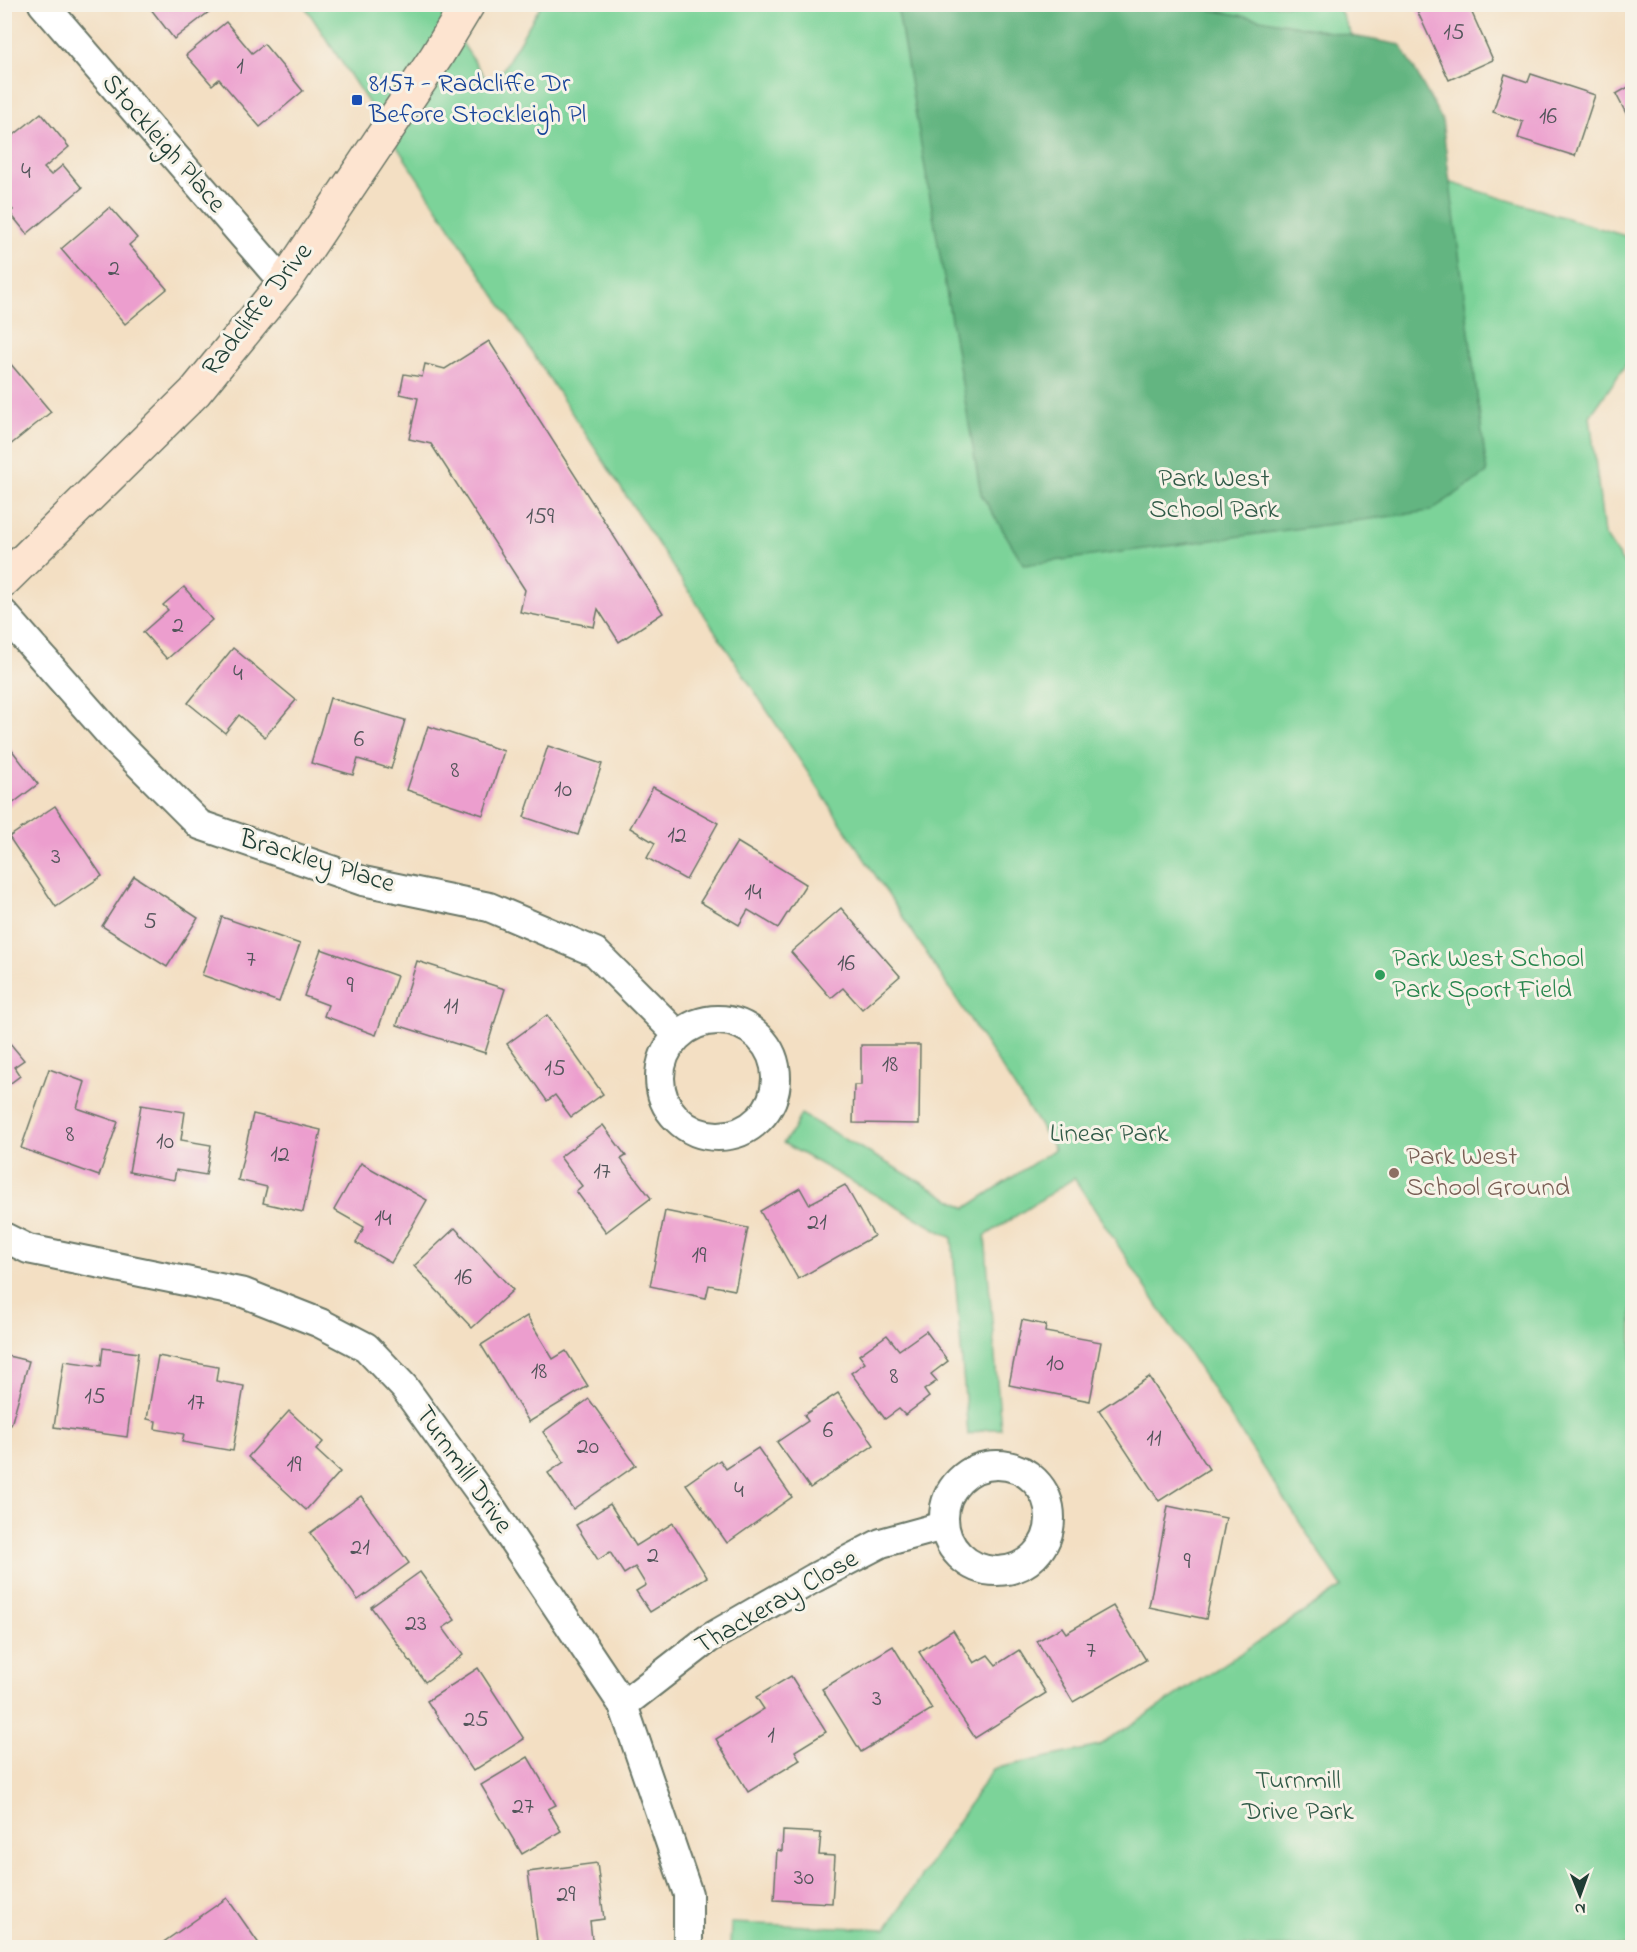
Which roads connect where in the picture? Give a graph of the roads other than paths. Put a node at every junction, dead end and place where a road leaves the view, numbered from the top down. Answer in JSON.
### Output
{"nodes":[{"id":1,"x":43,"y":4,"type":"edge"},
{"id":2,"x":468,"y":4,"type":"edge"},
{"id":3,"x":284,"y":283,"type":"junction"},
{"id":4,"x":4,"y":580,"type":"edge"},
{"id":5,"x":4,"y":614,"type":"edge"},
{"id":6,"x":678,"y":1035,"type":"junction"},
{"id":7,"x":4,"y":1237,"type":"edge"},
{"id":8,"x":943,"y":1526,"type":"dead end"},
{"id":9,"x":623,"y":1705,"type":"junction"},
{"id":10,"x":688,"y":1947,"type":"edge"}],
"edges":[{"from":1,"to":3,"type":"street","name":"Stockleigh Place"},
{"from":2,"to":3,"type":"street","name":"Radcliffe Drive"},
{"from":3,"to":4,"type":"street","name":"Radcliffe Drive"},
{"from":5,"to":6,"type":"street","name":"Brackley Place"},
{"from":6,"to":6,"type":"street"},
{"from":7,"to":9,"type":"street","name":"Turnmill Drive"},
{"from":8,"to":9,"type":"street","name":"Thackeray Close"},
{"from":9,"to":10,"type":"street","name":"Turnmill Drive"}]}
